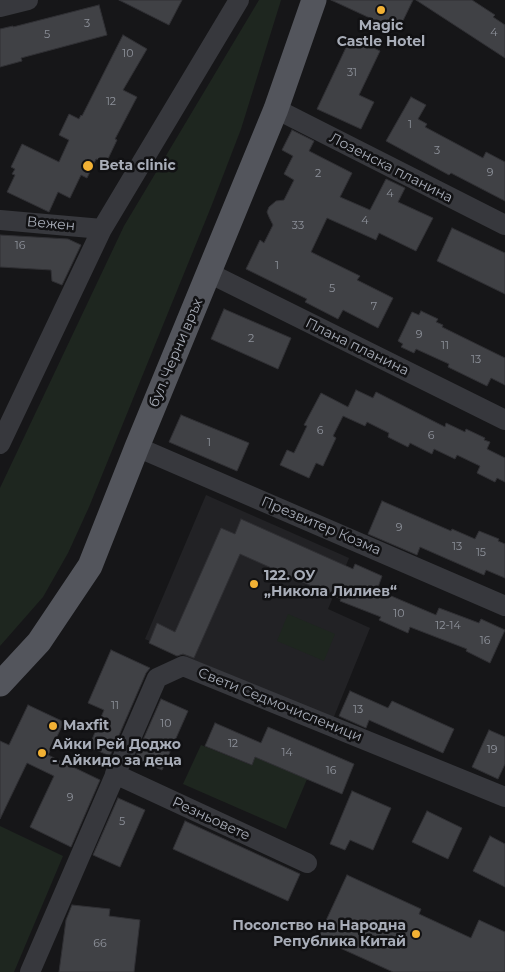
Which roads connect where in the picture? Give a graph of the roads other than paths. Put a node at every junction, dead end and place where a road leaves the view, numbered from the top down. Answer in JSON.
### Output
{"nodes":[{"id":1,"x":28,"y":0,"type":"edge"},
{"id":2,"x":239,"y":0,"type":"edge"},
{"id":3,"x":314,"y":0,"type":"edge"},
{"id":4,"x":0,"y":7,"type":"edge"},
{"id":5,"x":276,"y":110,"type":"junction"},
{"id":6,"x":0,"y":220,"type":"edge"},
{"id":7,"x":505,"y":226,"type":"edge"},
{"id":8,"x":102,"y":229,"type":"junction"},
{"id":9,"x":209,"y":273,"type":"junction"},
{"id":10,"x":505,"y":420,"type":"edge"},
{"id":11,"x":0,"y":444,"type":"edge"},
{"id":12,"x":137,"y":447,"type":"junction"},
{"id":13,"x":505,"y":606,"type":"edge"},
{"id":14,"x":0,"y":684,"type":"edge"},
{"id":15,"x":115,"y":774,"type":"junction"},
{"id":16,"x":505,"y":797,"type":"edge"},
{"id":17,"x":307,"y":863,"type":"dead end"},
{"id":18,"x":30,"y":972,"type":"edge"}],
"edges":[{"from":1,"to":4,"type":"street"},
{"from":2,"to":8,"type":"street"},
{"from":3,"to":5,"type":"main road","name":"бул. Черни връх"},
{"from":5,"to":7,"type":"street","name":"Лозенска планина"},
{"from":5,"to":9,"type":"main road","name":"бул. Черни връх"},
{"from":6,"to":8,"type":"street","name":"Вежен"},
{"from":8,"to":11,"type":"street"},
{"from":9,"to":10,"type":"street","name":"Плана планина"},
{"from":9,"to":12,"type":"main road","name":"бул. Черни връх"},
{"from":12,"to":13,"type":"street","name":"Презвитер Козма"},
{"from":12,"to":14,"type":"main road","name":"бул. Черни връх"},
{"from":15,"to":16,"type":"street","name":"Свети Седмочисленици"},
{"from":15,"to":17,"type":"street","name":"Резньовете"},
{"from":15,"to":18,"type":"street","name":"Свети Седмочисленици"}]}
